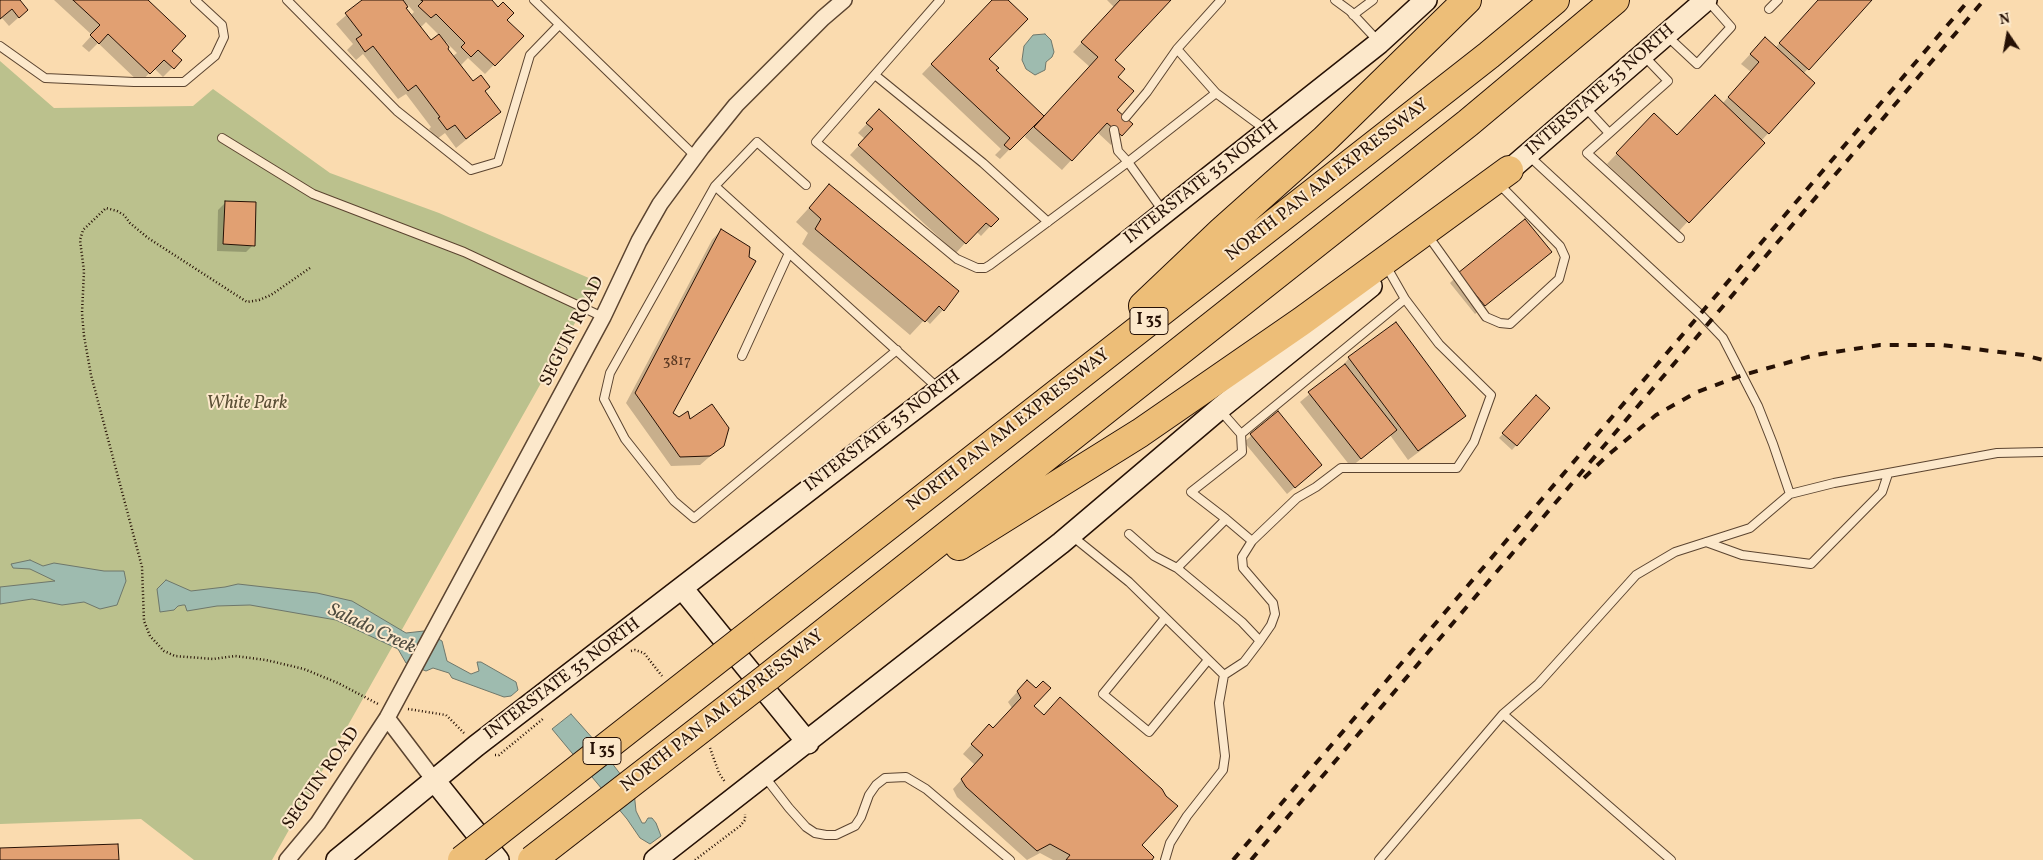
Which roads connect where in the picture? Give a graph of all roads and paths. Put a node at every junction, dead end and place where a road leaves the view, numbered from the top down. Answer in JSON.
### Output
{"nodes":[{"id":1,"x":195,"y":0,"type":"edge"},
{"id":2,"x":287,"y":0,"type":"edge"},
{"id":3,"x":534,"y":0,"type":"edge"},
{"id":4,"x":844,"y":0,"type":"edge"},
{"id":5,"x":940,"y":0,"type":"edge"},
{"id":6,"x":1221,"y":0,"type":"edge"},
{"id":7,"x":1335,"y":0,"type":"edge"},
{"id":8,"x":1373,"y":0,"type":"edge"},
{"id":9,"x":1426,"y":0,"type":"edge"},
{"id":10,"x":1467,"y":0,"type":"edge"},
{"id":11,"x":1555,"y":0,"type":"edge"},
{"id":12,"x":1615,"y":0,"type":"edge"},
{"id":13,"x":1706,"y":0,"type":"edge"},
{"id":14,"x":1778,"y":0,"type":"edge"},
{"id":15,"x":1769,"y":9,"type":"dead end"},
{"id":16,"x":1353,"y":15,"type":"junction"},
{"id":17,"x":559,"y":24,"type":"junction"},
{"id":18,"x":1666,"y":34,"type":"junction"},
{"id":19,"x":1379,"y":43,"type":"junction"},
{"id":20,"x":0,"y":46,"type":"edge"},
{"id":21,"x":1177,"y":49,"type":"junction"},
{"id":22,"x":1642,"y":55,"type":"junction"},
{"id":23,"x":875,"y":75,"type":"junction"},
{"id":24,"x":1216,"y":92,"type":"junction"},
{"id":25,"x":1584,"y":106,"type":"junction"},
{"id":26,"x":1126,"y":117,"type":"dead end"},
{"id":27,"x":1114,"y":130,"type":"dead end"},
{"id":28,"x":1268,"y":131,"type":"junction"},
{"id":29,"x":1609,"y":134,"type":"junction"},
{"id":30,"x":222,"y":138,"type":"dead end"},
{"id":31,"x":695,"y":156,"type":"junction"},
{"id":32,"x":1128,"y":162,"type":"junction"},
{"id":33,"x":1511,"y":169,"type":"junction"},
{"id":34,"x":806,"y":184,"type":"dead end"},
{"id":35,"x":715,"y":186,"type":"junction"},
{"id":36,"x":1164,"y":213,"type":"junction"},
{"id":37,"x":1048,"y":222,"type":"junction"},
{"id":38,"x":1429,"y":237,"type":"junction"},
{"id":39,"x":1680,"y":238,"type":"dead end"},
{"id":40,"x":789,"y":253,"type":"junction"},
{"id":41,"x":310,"y":268,"type":"dead end"},
{"id":42,"x":1389,"y":271,"type":"junction"},
{"id":43,"x":1405,"y":299,"type":"junction"},
{"id":44,"x":603,"y":317,"type":"junction"},
{"id":45,"x":897,"y":350,"type":"junction"},
{"id":46,"x":742,"y":356,"type":"dead end"},
{"id":47,"x":1085,"y":372,"type":"junction"},
{"id":48,"x":939,"y":389,"type":"junction"},
{"id":49,"x":1219,"y":409,"type":"junction"},
{"id":50,"x":1241,"y":434,"type":"junction"},
{"id":51,"x":2043,"y":452,"type":"edge"},
{"id":52,"x":1888,"y":474,"type":"junction"},
{"id":53,"x":1790,"y":494,"type":"junction"},
{"id":54,"x":1226,"y":519,"type":"junction"},
{"id":55,"x":1128,"y":534,"type":"dead end"},
{"id":56,"x":1071,"y":535,"type":"junction"},
{"id":57,"x":1252,"y":541,"type":"junction"},
{"id":58,"x":1705,"y":542,"type":"junction"},
{"id":59,"x":1177,"y":568,"type":"junction"},
{"id":60,"x":682,"y":588,"type":"junction"},
{"id":61,"x":1165,"y":618,"type":"junction"},
{"id":62,"x":835,"y":624,"type":"junction"},
{"id":63,"x":1260,"y":640,"type":"junction"},
{"id":64,"x":1208,"y":660,"type":"junction"},
{"id":65,"x":1224,"y":675,"type":"junction"},
{"id":66,"x":378,"y":704,"type":"dead end"},
{"id":67,"x":405,"y":709,"type":"dead end"},
{"id":68,"x":1503,"y":714,"type":"junction"},
{"id":69,"x":387,"y":718,"type":"junction"},
{"id":70,"x":469,"y":738,"type":"dead end"},
{"id":71,"x":808,"y":742,"type":"junction"},
{"id":72,"x":764,"y":775,"type":"junction"},
{"id":73,"x":434,"y":780,"type":"junction"},
{"id":74,"x":287,"y":860,"type":"edge"},
{"id":75,"x":337,"y":860,"type":"edge"},
{"id":76,"x":462,"y":860,"type":"edge"},
{"id":77,"x":498,"y":860,"type":"edge"},
{"id":78,"x":532,"y":860,"type":"edge"},
{"id":79,"x":655,"y":860,"type":"edge"},
{"id":80,"x":1010,"y":860,"type":"edge"},
{"id":81,"x":1165,"y":860,"type":"edge"},
{"id":82,"x":1379,"y":860,"type":"edge"},
{"id":83,"x":1671,"y":860,"type":"edge"}],
"edges":[{"from":1,"to":20,"type":"lane"},
{"from":2,"to":17,"type":"lane"},
{"from":3,"to":17,"type":"lane"},
{"from":4,"to":31,"type":"street","name":"SEGUIN ROAD"},
{"from":5,"to":23,"type":"lane"},
{"from":6,"to":21,"type":"lane"},
{"from":7,"to":16,"type":"lane"},
{"from":8,"to":16,"type":"lane"},
{"from":9,"to":19,"type":"main road","name":"INTERSTATE 35 NORTH"},
{"from":10,"to":47,"type":"highway"},
{"from":11,"to":47,"type":"highway","name":"NORTH PAN AM EXPRESSWAY","number":"I 35"},
{"from":12,"to":62,"type":"highway","name":"NORTH PAN AM EXPRESSWAY","number":"I 35"},
{"from":13,"to":18,"type":"main road","name":"INTERSTATE 35 NORTH"},
{"from":13,"to":18,"type":"lane"},
{"from":14,"to":15,"type":"lane"},
{"from":16,"to":19,"type":"lane"},
{"from":17,"to":31,"type":"lane"},
{"from":18,"to":22,"type":"main road","name":"INTERSTATE 35 NORTH"},
{"from":19,"to":28,"type":"main road","name":"INTERSTATE 35 NORTH"},
{"from":21,"to":24,"type":"lane"},
{"from":21,"to":26,"type":"lane"},
{"from":22,"to":25,"type":"main road","name":"INTERSTATE 35 NORTH"},
{"from":22,"to":29,"type":"lane"},
{"from":23,"to":37,"type":"lane"},
{"from":23,"to":37,"type":"lane"},
{"from":24,"to":28,"type":"lane"},
{"from":24,"to":32,"type":"lane"},
{"from":25,"to":29,"type":"lane"},
{"from":25,"to":33,"type":"main road","name":"INTERSTATE 35 NORTH"},
{"from":27,"to":32,"type":"lane"},
{"from":28,"to":36,"type":"main road","name":"INTERSTATE 35 NORTH"},
{"from":29,"to":39,"type":"lane"},
{"from":30,"to":44,"type":"lane"},
{"from":31,"to":44,"type":"street","name":"SEGUIN ROAD"},
{"from":32,"to":36,"type":"lane"},
{"from":32,"to":37,"type":"lane"},
{"from":33,"to":38,"type":"main road","name":"INTERSTATE 35 NORTH"},
{"from":33,"to":38,"type":"lane"},
{"from":33,"to":53,"type":"lane"},
{"from":33,"to":62,"type":"highway"},
{"from":34,"to":35,"type":"lane"},
{"from":35,"to":40,"type":"lane"},
{"from":35,"to":45,"type":"lane"},
{"from":36,"to":48,"type":"main road","name":"INTERSTATE 35 NORTH"},
{"from":38,"to":42,"type":"main road","name":"INTERSTATE 35 NORTH"},
{"from":40,"to":45,"type":"lane"},
{"from":40,"to":46,"type":"lane"},
{"from":41,"to":66,"type":"path"},
{"from":42,"to":43,"type":"lane"},
{"from":42,"to":49,"type":"main road","name":"INTERSTATE 35 NORTH"},
{"from":43,"to":50,"type":"lane"},
{"from":43,"to":57,"type":"lane"},
{"from":44,"to":69,"type":"street","name":"SEGUIN ROAD"},
{"from":45,"to":48,"type":"lane"},
{"from":47,"to":76,"type":"highway","name":"NORTH PAN AM EXPRESSWAY","number":"I 35","bridge":true},
{"from":48,"to":60,"type":"main road","name":"INTERSTATE 35 NORTH"},
{"from":49,"to":50,"type":"lane"},
{"from":49,"to":56,"type":"main road","name":"INTERSTATE 35 NORTH"},
{"from":50,"to":54,"type":"lane"},
{"from":51,"to":52,"type":"lane"},
{"from":52,"to":53,"type":"lane"},
{"from":52,"to":58,"type":"lane"},
{"from":53,"to":58,"type":"lane"},
{"from":54,"to":57,"type":"lane"},
{"from":54,"to":59,"type":"lane"},
{"from":55,"to":59,"type":"lane"},
{"from":56,"to":61,"type":"lane"},
{"from":56,"to":71,"type":"main road","name":"INTERSTATE 35 NORTH"},
{"from":57,"to":63,"type":"lane"},
{"from":58,"to":68,"type":"lane"},
{"from":59,"to":63,"type":"lane"},
{"from":60,"to":71,"type":"main road"},
{"from":60,"to":73,"type":"main road","name":"INTERSTATE 35 NORTH"},
{"from":61,"to":64,"type":"lane"},
{"from":61,"to":64,"type":"lane"},
{"from":62,"to":78,"type":"highway","name":"NORTH PAN AM EXPRESSWAY","number":"I 35","bridge":true},
{"from":63,"to":65,"type":"lane"},
{"from":64,"to":65,"type":"lane"},
{"from":65,"to":81,"type":"lane"},
{"from":67,"to":70,"type":"path"},
{"from":68,"to":82,"type":"lane"},
{"from":68,"to":83,"type":"lane"},
{"from":69,"to":73,"type":"street"},
{"from":69,"to":74,"type":"street","name":"SEGUIN ROAD"},
{"from":71,"to":72,"type":"main road","name":"INTERSTATE 35 NORTH"},
{"from":72,"to":79,"type":"main road","name":"INTERSTATE 35 NORTH"},
{"from":72,"to":80,"type":"lane"},
{"from":73,"to":75,"type":"main road","name":"INTERSTATE 35 NORTH"},
{"from":73,"to":77,"type":"main road"}]}
